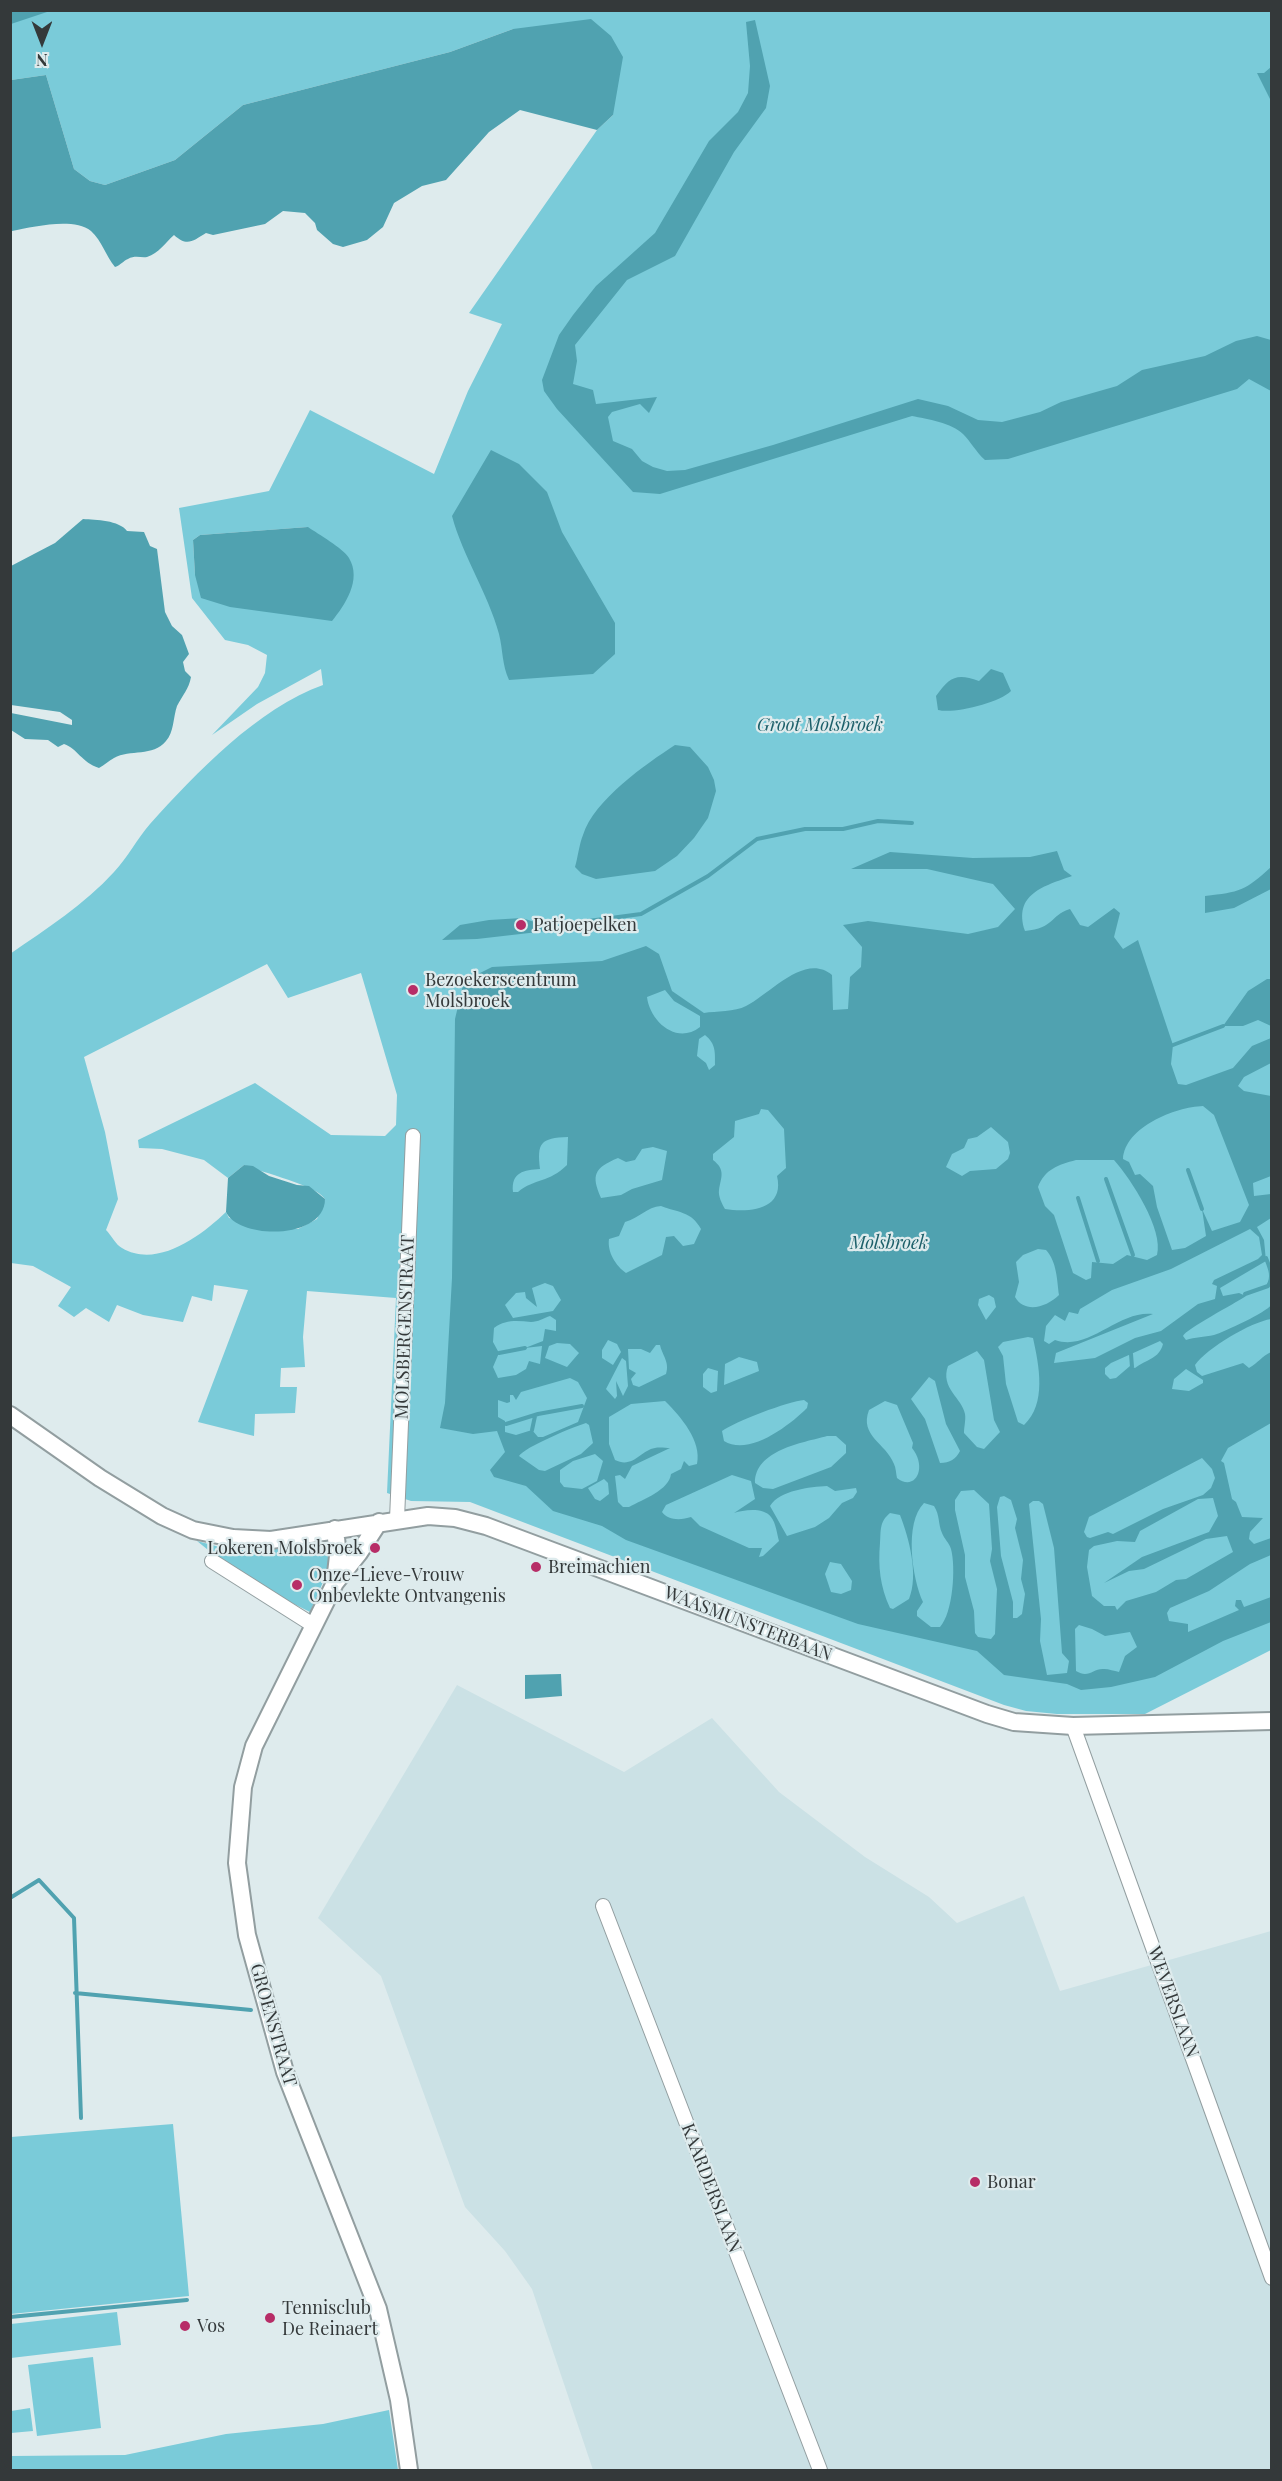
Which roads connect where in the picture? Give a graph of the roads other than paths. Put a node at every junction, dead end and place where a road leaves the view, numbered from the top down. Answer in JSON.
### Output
{"nodes":[{"id":1,"x":413,"y":1136,"type":"dead end"},
{"id":2,"x":10,"y":1415,"type":"edge"},
{"id":3,"x":397,"y":1519,"type":"junction"},
{"id":4,"x":379,"y":1521,"type":"junction"},
{"id":5,"x":335,"y":1529,"type":"junction"},
{"id":6,"x":212,"y":1561,"type":"dead end"},
{"id":7,"x":335,"y":1583,"type":"junction"},
{"id":8,"x":313,"y":1625,"type":"junction"},
{"id":9,"x":1272,"y":1721,"type":"edge"},
{"id":10,"x":1073,"y":1726,"type":"junction"},
{"id":11,"x":603,"y":1906,"type":"dead end"},
{"id":12,"x":1272,"y":2278,"type":"edge"},
{"id":13,"x":409,"y":2470,"type":"edge"},
{"id":14,"x":820,"y":2470,"type":"edge"}],
"edges":[{"from":1,"to":3,"type":"street","name":"MOLSBERGENSTRAAT"},
{"from":2,"to":5,"type":"street","name":"WAASMUNSTERBAAN"},
{"from":3,"to":4,"type":"street","name":"WAASMUNSTERBAAN"},
{"from":3,"to":10,"type":"street","name":"WAASMUNSTERBAAN"},
{"from":4,"to":5,"type":"street","name":"WAASMUNSTERBAAN"},
{"from":4,"to":7,"type":"street","name":"GROENSTRAAT"},
{"from":5,"to":7,"type":"street","name":"GROENSTRAAT"},
{"from":6,"to":8,"type":"street"},
{"from":7,"to":8,"type":"street","name":"GROENSTRAAT"},
{"from":8,"to":13,"type":"street","name":"GROENSTRAAT"},
{"from":9,"to":10,"type":"street","name":"WAASMUNSTERBAAN"},
{"from":10,"to":12,"type":"street","name":"WEVERSLAAN"},
{"from":11,"to":14,"type":"street","name":"KAARDERSLAAN"}]}
